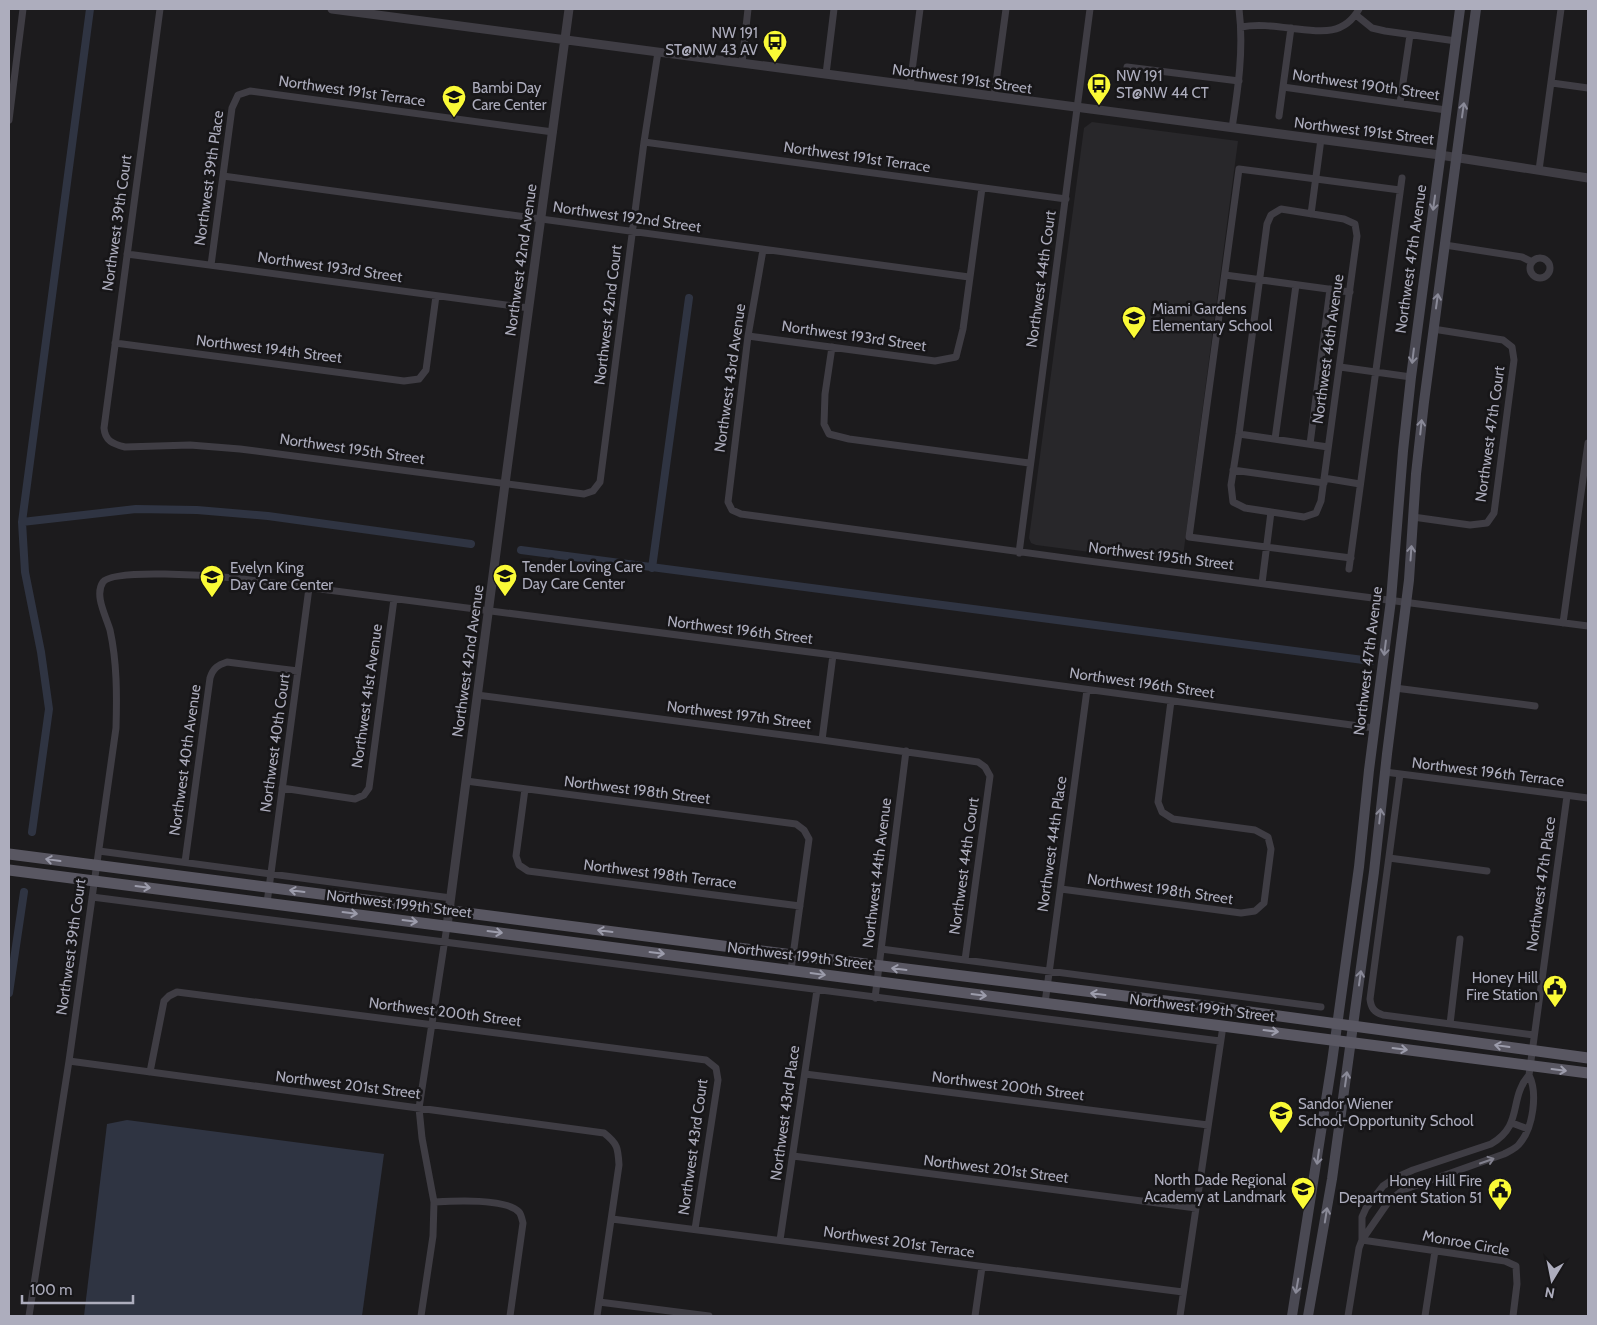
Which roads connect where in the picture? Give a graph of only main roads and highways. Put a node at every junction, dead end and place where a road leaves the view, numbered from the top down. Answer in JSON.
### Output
{"nodes":[{"id":1,"x":1460,"y":9,"type":"edge"},
{"id":2,"x":1476,"y":9,"type":"edge"},
{"id":3,"x":1420,"y":308,"type":"junction"},
{"id":4,"x":1433,"y":329,"type":"junction"},
{"id":5,"x":1411,"y":377,"type":"junction"},
{"id":6,"x":1424,"y":402,"type":"junction"},
{"id":7,"x":1371,"y":754,"type":"junction"},
{"id":8,"x":1384,"y":772,"type":"junction"},
{"id":9,"x":9,"y":854,"type":"edge"},
{"id":10,"x":9,"y":870,"type":"edge"},
{"id":11,"x":1337,"y":1024,"type":"junction"},
{"id":12,"x":1354,"y":1026,"type":"junction"},
{"id":13,"x":1335,"y":1040,"type":"junction"},
{"id":14,"x":1352,"y":1043,"type":"junction"},
{"id":15,"x":1588,"y":1058,"type":"edge"},
{"id":16,"x":1588,"y":1074,"type":"edge"},
{"id":17,"x":1302,"y":1256,"type":"junction"},
{"id":18,"x":1314,"y":1280,"type":"junction"},
{"id":19,"x":1292,"y":1316,"type":"edge"},
{"id":20,"x":1308,"y":1316,"type":"edge"}],
"edges":[{"from":1,"to":3,"type":"main road","name":"Northwest 47th Avenue","one_way":true},
{"from":4,"to":2,"type":"main road","name":"Northwest 47th Avenue","one_way":true},
{"from":3,"to":4,"type":"main road"},
{"from":3,"to":5,"type":"main road","name":"Northwest 47th Avenue","one_way":true},
{"from":4,"to":6,"type":"main road","name":"Northwest 47th Avenue"},
{"from":5,"to":6,"type":"main road"},
{"from":5,"to":7,"type":"main road","name":"Northwest 47th Avenue","one_way":true},
{"from":8,"to":6,"type":"main road","name":"Northwest 47th Avenue","one_way":true},
{"from":7,"to":8,"type":"main road"},
{"from":7,"to":11,"type":"main road","name":"Northwest 47th Avenue"},
{"from":12,"to":8,"type":"main road","name":"Northwest 47th Avenue","one_way":true},
{"from":11,"to":9,"type":"main road","name":"Northwest 199th Street","one_way":true},
{"from":10,"to":13,"type":"main road","name":"Northwest 199th Street","one_way":true},
{"from":11,"to":12,"type":"main road","name":"Northwest 199th Street"},
{"from":11,"to":13,"type":"main road","name":"Northwest 47th Avenue"},
{"from":12,"to":14,"type":"main road","name":"Northwest 47th Avenue"},
{"from":15,"to":12,"type":"main road","name":"Northwest 199th Street","one_way":true},
{"from":13,"to":14,"type":"main road","name":"Northwest 199th Street"},
{"from":13,"to":17,"type":"main road","name":"Northwest 47th Avenue","one_way":true},
{"from":14,"to":16,"type":"main road","name":"Northwest 199th Street","one_way":true},
{"from":18,"to":14,"type":"main road","name":"Northwest 47th Avenue","one_way":true},
{"from":17,"to":18,"type":"main road"},
{"from":17,"to":19,"type":"main road","name":"Northwest 47th Avenue","one_way":true},
{"from":18,"to":20,"type":"main road","name":"Northwest 47th Avenue"}]}
